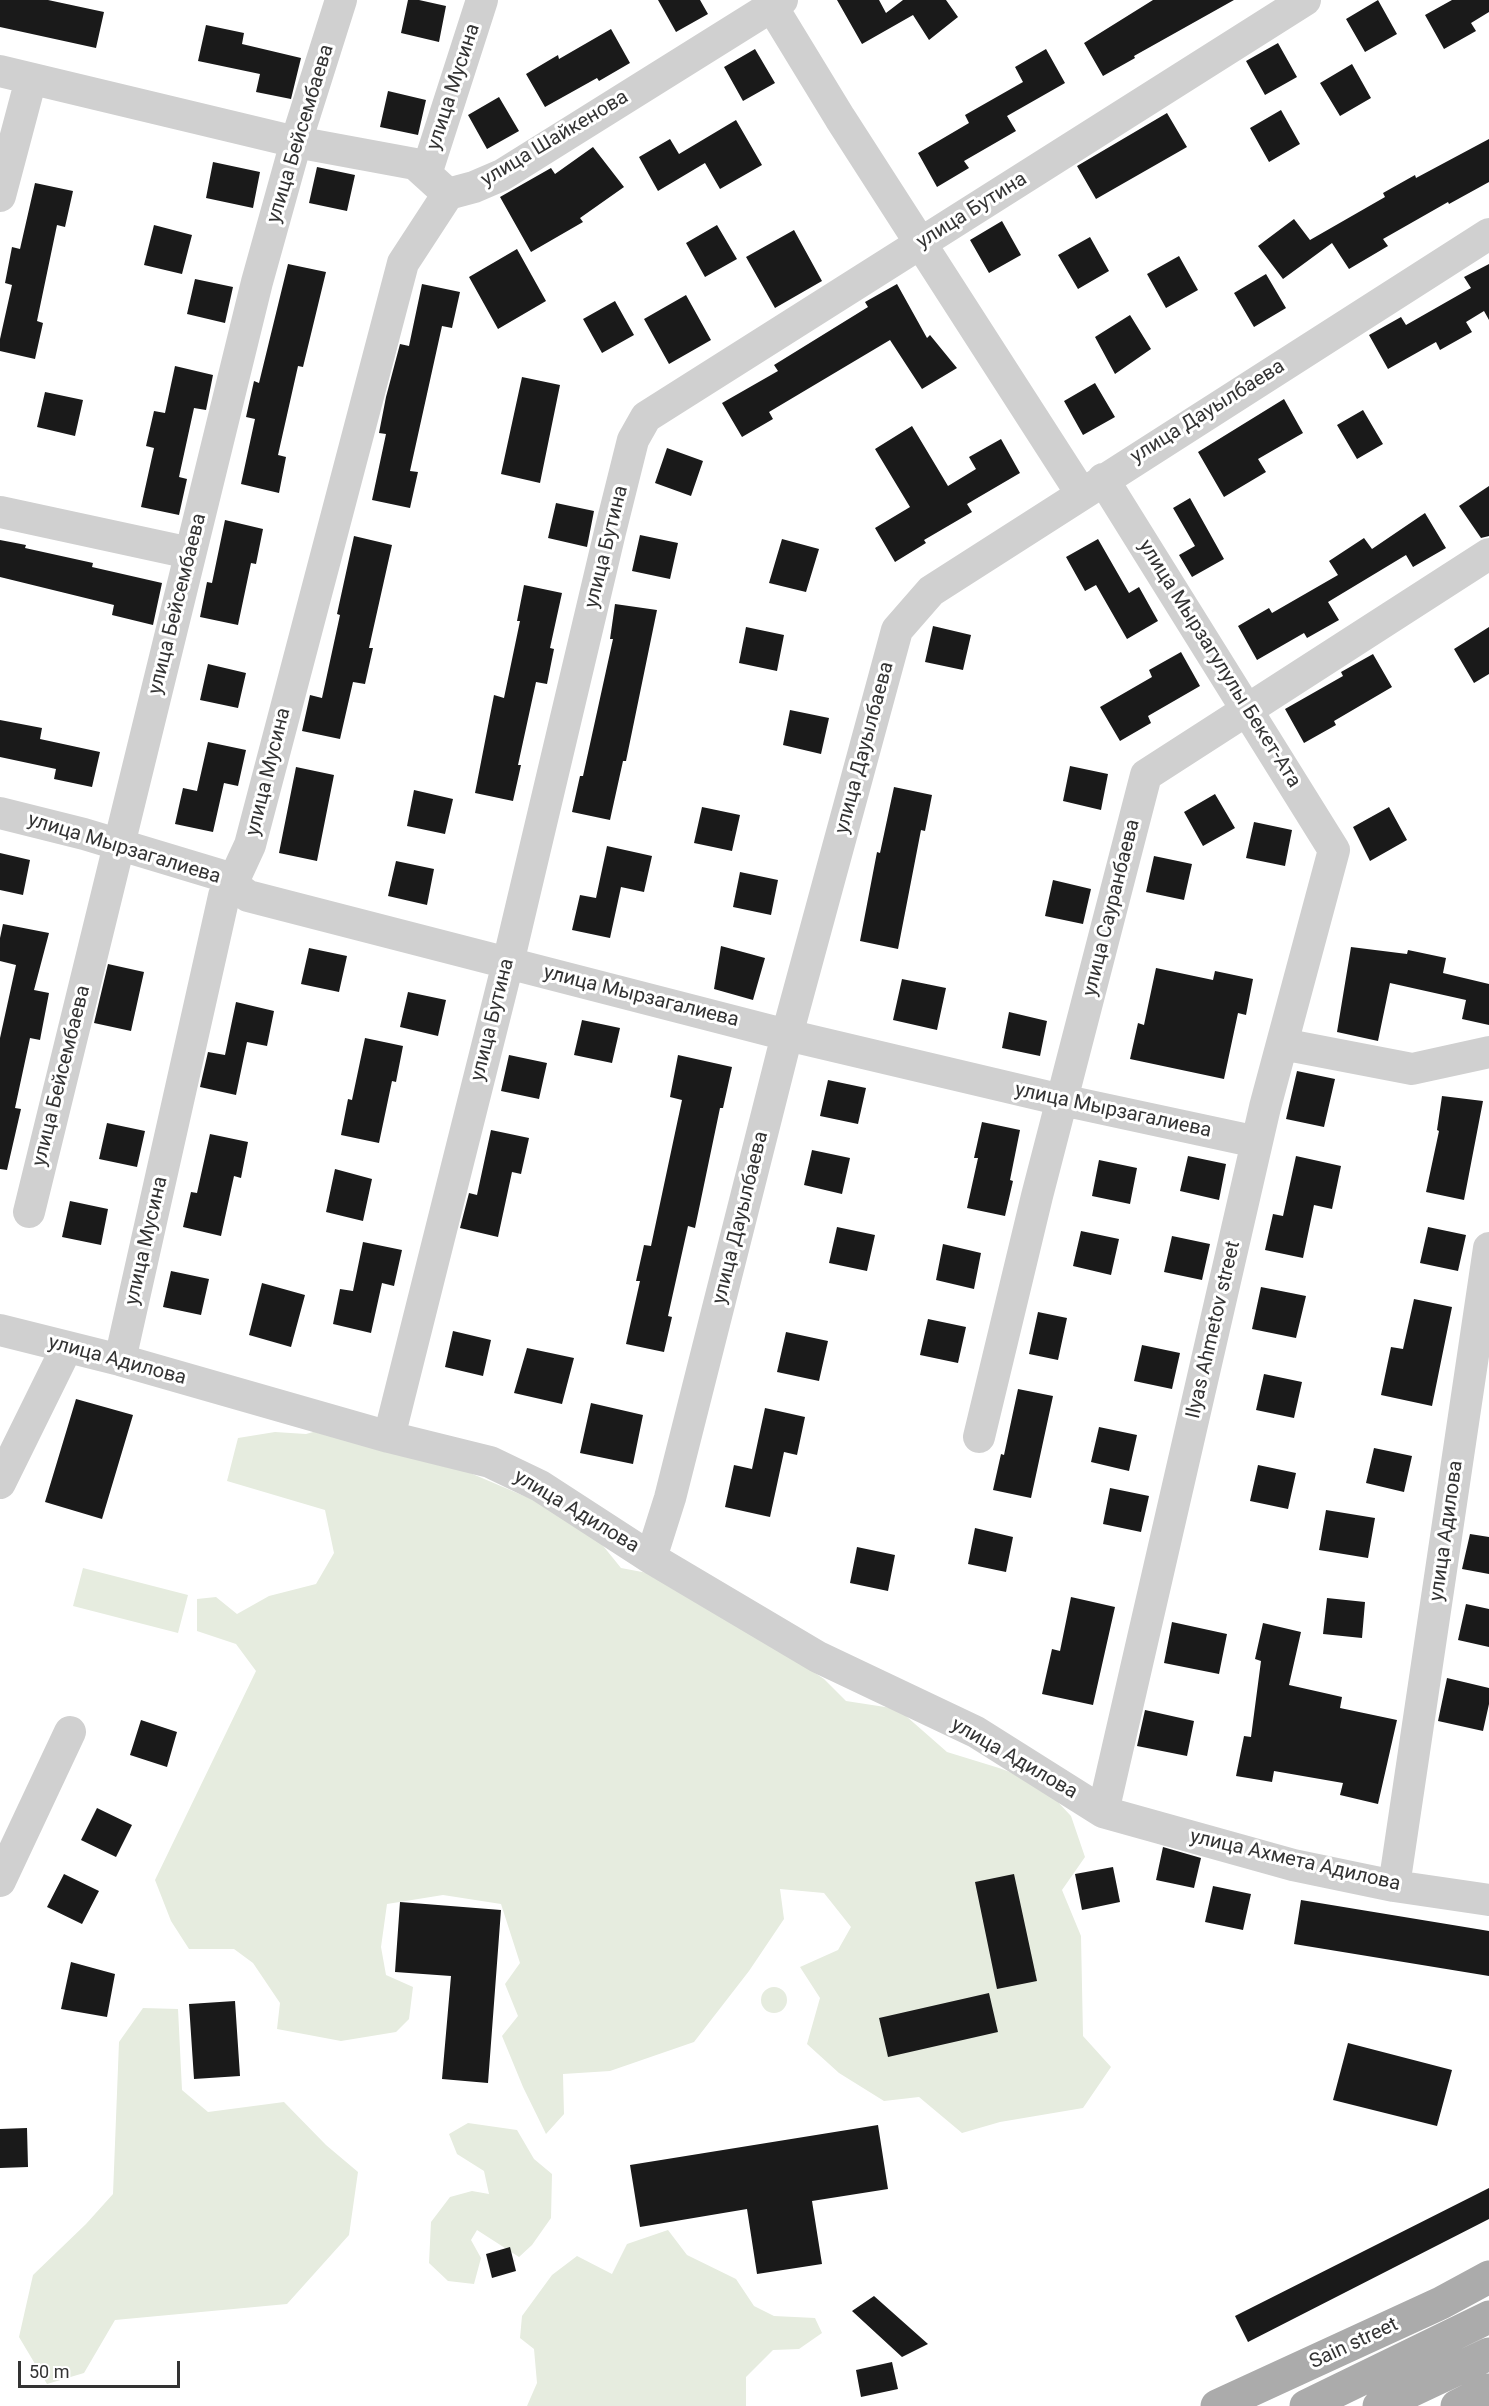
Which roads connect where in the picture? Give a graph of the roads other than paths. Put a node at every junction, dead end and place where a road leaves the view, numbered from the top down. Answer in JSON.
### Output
{"nodes":[{"id":1,"x":341,"y":0,"type":"edge"},
{"id":2,"x":482,"y":0,"type":"edge"},
{"id":3,"x":1305,"y":0,"type":"edge"},
{"id":4,"x":774,"y":2,"type":"edge"},
{"id":5,"x":0,"y":71,"type":"edge"},
{"id":6,"x":31,"y":79,"type":"junction"},
{"id":7,"x":296,"y":142,"type":"junction"},
{"id":8,"x":437,"y":184,"type":"junction"},
{"id":9,"x":0,"y":196,"type":"edge"},
{"id":10,"x":1489,"y":234,"type":"edge"},
{"id":11,"x":921,"y":243,"type":"junction"},
{"id":12,"x":1092,"y":486,"type":"junction"},
{"id":13,"x":0,"y":512,"type":"edge"},
{"id":14,"x":190,"y":553,"type":"junction"},
{"id":15,"x":1489,"y":555,"type":"edge"},
{"id":16,"x":1248,"y":709,"type":"junction"},
{"id":17,"x":0,"y":813,"type":"edge"},
{"id":18,"x":119,"y":844,"type":"junction"},
{"id":19,"x":1334,"y":850,"type":"joint"},
{"id":20,"x":232,"y":884,"type":"junction"},
{"id":21,"x":508,"y":963,"type":"junction"},
{"id":22,"x":788,"y":1035,"type":"junction"},
{"id":23,"x":1282,"y":1044,"type":"junction"},
{"id":24,"x":1489,"y":1052,"type":"edge"},
{"id":25,"x":1062,"y":1100,"type":"junction"},
{"id":26,"x":1257,"y":1142,"type":"junction"},
{"id":27,"x":29,"y":1212,"type":"dead end"},
{"id":28,"x":1489,"y":1248,"type":"edge"},
{"id":29,"x":0,"y":1330,"type":"edge"},
{"id":30,"x":67,"y":1347,"type":"junction"},
{"id":31,"x":120,"y":1360,"type":"junction"},
{"id":32,"x":389,"y":1437,"type":"junction"},
{"id":33,"x":979,"y":1437,"type":"dead end"},
{"id":34,"x":0,"y":1483,"type":"edge"},
{"id":35,"x":651,"y":1558,"type":"junction"},
{"id":36,"x":70,"y":1732,"type":"dead end"},
{"id":37,"x":1103,"y":1812,"type":"junction"},
{"id":38,"x":0,"y":1881,"type":"edge"},
{"id":39,"x":1394,"y":1886,"type":"junction"},
{"id":40,"x":1489,"y":1900,"type":"edge"},
{"id":41,"x":1489,"y":2277,"type":"edge"},
{"id":42,"x":1489,"y":2317,"type":"edge"},
{"id":43,"x":1489,"y":2354,"type":"edge"},
{"id":44,"x":1489,"y":2390,"type":"edge"},
{"id":45,"x":1217,"y":2406,"type":"edge"},
{"id":46,"x":1306,"y":2406,"type":"edge"},
{"id":47,"x":1379,"y":2406,"type":"edge"},
{"id":48,"x":1457,"y":2406,"type":"edge"}],
"edges":[{"from":1,"to":7,"type":"street","name":"улица Бейсембаева"},
{"from":2,"to":8,"type":"street","name":"улица Мусина"},
{"from":3,"to":11,"type":"street","name":"улица Бутина"},
{"from":4,"to":8,"type":"street","name":"улица Шайкенова"},
{"from":4,"to":11,"type":"street","name":"улица Мырзагулулы Бекет-Ата"},
{"from":5,"to":6,"type":"street"},
{"from":6,"to":7,"type":"street"},
{"from":6,"to":9,"type":"street"},
{"from":7,"to":8,"type":"street"},
{"from":7,"to":14,"type":"street","name":"улица Бейсембаева"},
{"from":8,"to":20,"type":"street","name":"улица Мусина"},
{"from":10,"to":12,"type":"street","name":"улица Дауылбаева"},
{"from":11,"to":12,"type":"street","name":"улица Мырзагулулы Бекет-Ата"},
{"from":11,"to":21,"type":"street","name":"улица Бутина"},
{"from":12,"to":16,"type":"street","name":"улица Мырзагулулы Бекет-Ата"},
{"from":12,"to":22,"type":"street","name":"улица Дауылбаева"},
{"from":13,"to":14,"type":"street"},
{"from":14,"to":18,"type":"street","name":"улица Бейсембаева"},
{"from":15,"to":16,"type":"street","name":"улица Сауранбаева"},
{"from":16,"to":19,"type":"street","name":"улица Мырзагулулы Бекет-Ата"},
{"from":16,"to":25,"type":"street","name":"улица Сауранбаева"},
{"from":17,"to":18,"type":"street","name":"улица Мырзагалиева"},
{"from":18,"to":20,"type":"street","name":"улица Мырзагалиева"},
{"from":18,"to":27,"type":"street","name":"улица Бейсембаева"},
{"from":19,"to":23,"type":"street","name":"Ilyas Ahmetov street"},
{"from":20,"to":21,"type":"street","name":"улица Мырзагалиева"},
{"from":20,"to":31,"type":"street","name":"улица Мусина"},
{"from":21,"to":22,"type":"street","name":"улица Мырзагалиева"},
{"from":21,"to":32,"type":"street","name":"улица Бутина"},
{"from":22,"to":25,"type":"street","name":"улица Мырзагалиева"},
{"from":22,"to":35,"type":"street","name":"улица Дауылбаева"},
{"from":23,"to":24,"type":"street"},
{"from":23,"to":26,"type":"street","name":"Ilyas Ahmetov street"},
{"from":25,"to":26,"type":"street","name":"улица Мырзагалиева"},
{"from":25,"to":33,"type":"street","name":"улица Сауранбаева"},
{"from":26,"to":37,"type":"street","name":"Ilyas Ahmetov street"},
{"from":28,"to":39,"type":"street","name":"улица Адилова"},
{"from":29,"to":30,"type":"street","name":"улица Адилова"},
{"from":30,"to":31,"type":"street","name":"улица Адилова"},
{"from":30,"to":34,"type":"street"},
{"from":31,"to":32,"type":"street","name":"улица Адилова"},
{"from":32,"to":35,"type":"street","name":"улица Адилова"},
{"from":35,"to":37,"type":"street","name":"улица Адилова"},
{"from":36,"to":38,"type":"street"},
{"from":37,"to":39,"type":"street","name":"улица Ахмета Адилова"},
{"from":39,"to":40,"type":"street","name":"улица Ахмета Адилова"},
{"from":41,"to":45,"type":"main road","name":"Sain street"},
{"from":42,"to":46,"type":"main road","name":"Sain street"},
{"from":43,"to":47,"type":"main road"},
{"from":44,"to":48,"type":"main road"}]}
